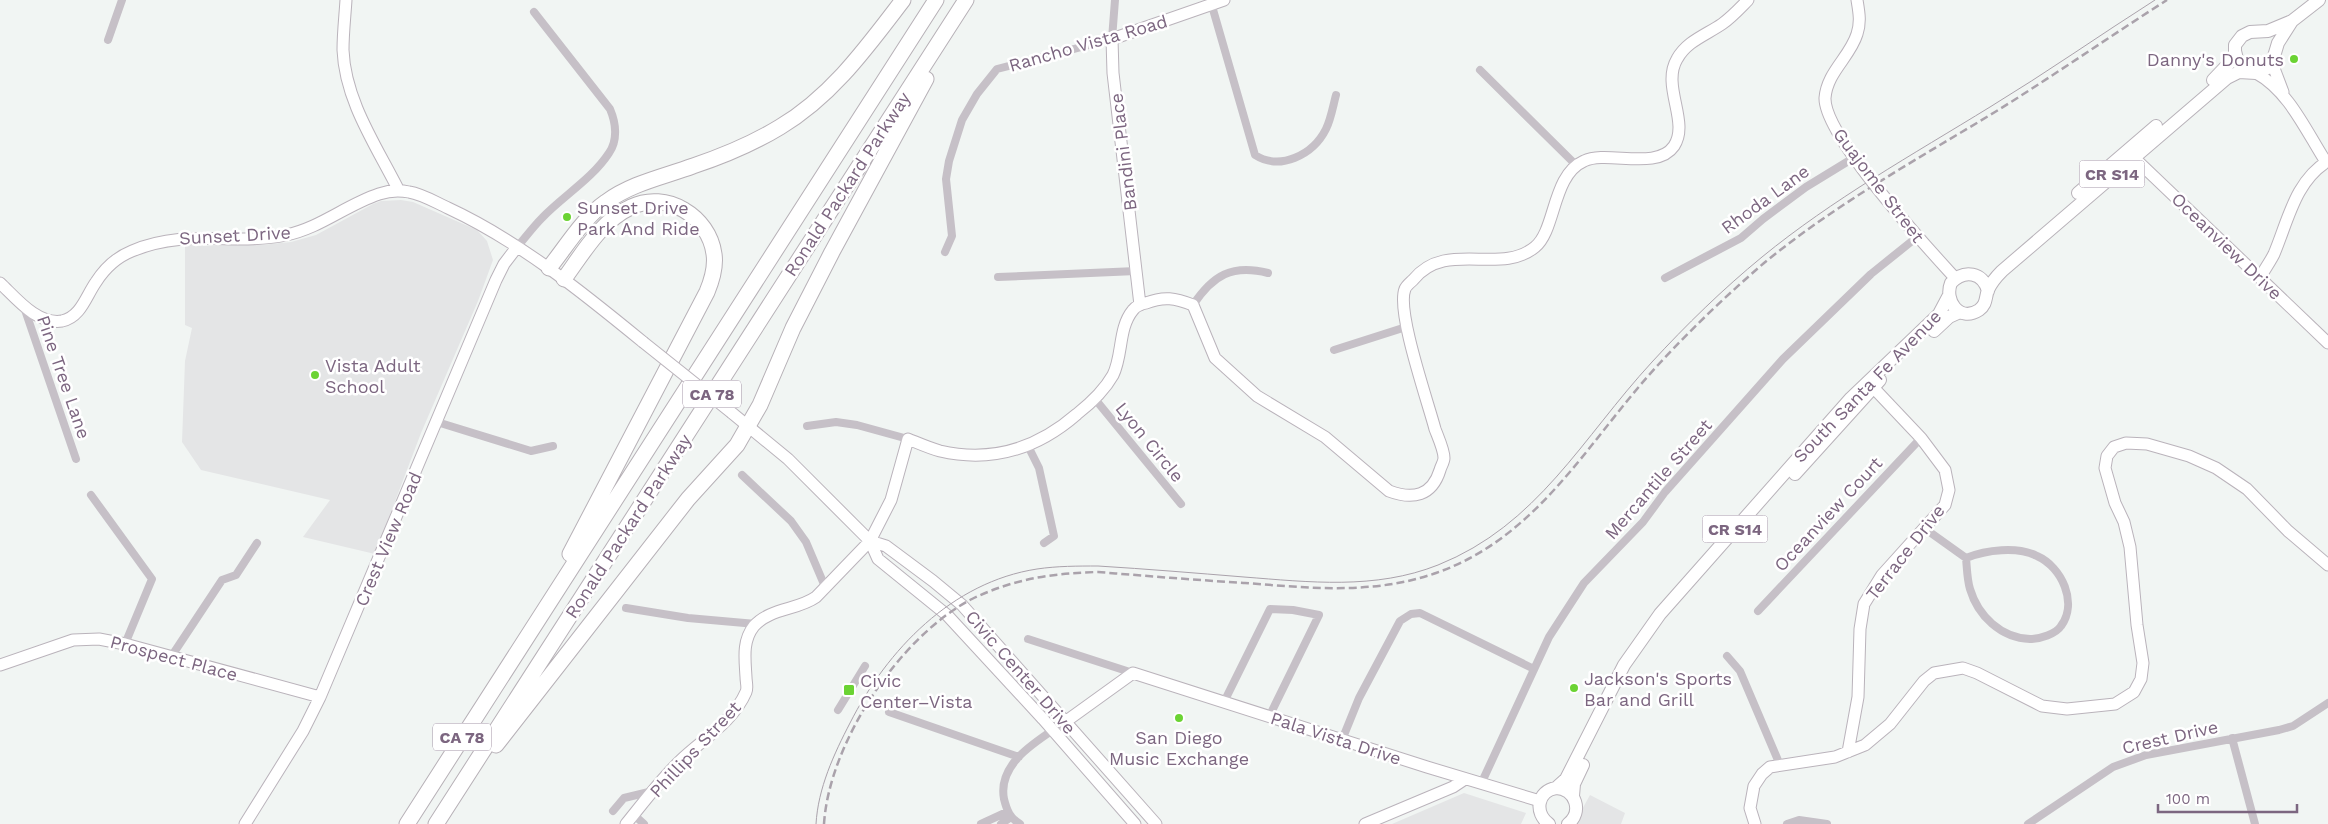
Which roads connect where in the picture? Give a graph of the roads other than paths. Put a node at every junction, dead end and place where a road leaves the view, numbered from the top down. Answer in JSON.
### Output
{"nodes":[{"id":1,"x":122,"y":0,"type":"edge"},
{"id":2,"x":346,"y":0,"type":"edge"},
{"id":3,"x":903,"y":0,"type":"edge"},
{"id":4,"x":936,"y":0,"type":"edge"},
{"id":5,"x":968,"y":0,"type":"edge"},
{"id":6,"x":1115,"y":0,"type":"edge"},
{"id":7,"x":1224,"y":0,"type":"edge"},
{"id":8,"x":1748,"y":0,"type":"edge"},
{"id":9,"x":1857,"y":0,"type":"edge"},
{"id":10,"x":2319,"y":0,"type":"edge"},
{"id":11,"x":1212,"y":6,"type":"junction"},
{"id":12,"x":534,"y":12,"type":"dead end"},
{"id":13,"x":2292,"y":22,"type":"junction"},
{"id":14,"x":2257,"y":32,"type":"junction"},
{"id":15,"x":1112,"y":39,"type":"junction"},
{"id":16,"x":108,"y":40,"type":"dead end"},
{"id":17,"x":2273,"y":56,"type":"junction"},
{"id":18,"x":2235,"y":57,"type":"junction"},
{"id":19,"x":1480,"y":70,"type":"dead end"},
{"id":20,"x":2251,"y":72,"type":"junction"},
{"id":21,"x":1336,"y":96,"type":"dead end"},
{"id":22,"x":2284,"y":96,"type":"junction"},
{"id":23,"x":2129,"y":153,"type":"junction"},
{"id":24,"x":1855,"y":157,"type":"junction"},
{"id":25,"x":2327,"y":162,"type":"edge"},
{"id":26,"x":1576,"y":165,"type":"junction"},
{"id":27,"x":399,"y":191,"type":"junction"},
{"id":28,"x":1916,"y":237,"type":"junction"},
{"id":29,"x":517,"y":247,"type":"junction"},
{"id":30,"x":945,"y":252,"type":"dead end"},
{"id":31,"x":549,"y":268,"type":"junction"},
{"id":32,"x":1136,"y":271,"type":"junction"},
{"id":33,"x":1268,"y":273,"type":"dead end"},
{"id":34,"x":1977,"y":276,"type":"junction"},
{"id":35,"x":998,"y":277,"type":"dead end"},
{"id":36,"x":1665,"y":278,"type":"dead end"},
{"id":37,"x":1955,"y":278,"type":"junction"},
{"id":38,"x":2260,"y":278,"type":"junction"},
{"id":39,"x":564,"y":279,"type":"junction"},
{"id":40,"x":0,"y":283,"type":"edge"},
{"id":41,"x":1988,"y":291,"type":"junction"},
{"id":42,"x":1948,"y":297,"type":"junction"},
{"id":43,"x":1140,"y":304,"type":"junction"},
{"id":44,"x":24,"y":305,"type":"junction"},
{"id":45,"x":1193,"y":305,"type":"junction"},
{"id":46,"x":1960,"y":312,"type":"junction"},
{"id":47,"x":2310,"y":326,"type":"junction"},
{"id":48,"x":1406,"y":327,"type":"junction"},
{"id":49,"x":2328,"y":337,"type":"edge"},
{"id":50,"x":643,"y":342,"type":"joint"},
{"id":51,"x":2328,"y":343,"type":"edge"},
{"id":52,"x":1334,"y":350,"type":"dead end"},
{"id":53,"x":1870,"y":384,"type":"junction"},
{"id":54,"x":1095,"y":399,"type":"junction"},
{"id":55,"x":437,"y":422,"type":"junction"},
{"id":56,"x":748,"y":425,"type":"junction"},
{"id":57,"x":807,"y":426,"type":"dead end"},
{"id":58,"x":1921,"y":438,"type":"junction"},
{"id":59,"x":908,"y":439,"type":"junction"},
{"id":60,"x":553,"y":446,"type":"dead end"},
{"id":61,"x":1028,"y":446,"type":"junction"},
{"id":62,"x":76,"y":459,"type":"dead end"},
{"id":63,"x":742,"y":475,"type":"dead end"},
{"id":64,"x":91,"y":494,"type":"dead end"},
{"id":65,"x":1181,"y":504,"type":"dead end"},
{"id":66,"x":1924,"y":528,"type":"junction"},
{"id":67,"x":870,"y":541,"type":"junction"},
{"id":68,"x":257,"y":543,"type":"dead end"},
{"id":69,"x":1044,"y":543,"type":"dead end"},
{"id":70,"x":1966,"y":558,"type":"junction"},
{"id":71,"x":2328,"y":565,"type":"edge"},
{"id":72,"x":826,"y":589,"type":"junction"},
{"id":73,"x":626,"y":608,"type":"dead end"},
{"id":74,"x":1758,"y":611,"type":"dead end"},
{"id":75,"x":756,"y":624,"type":"junction"},
{"id":76,"x":1028,"y":639,"type":"dead end"},
{"id":77,"x":125,"y":644,"type":"junction"},
{"id":78,"x":518,"y":651,"type":"junction"},
{"id":79,"x":1728,"y":656,"type":"dead end"},
{"id":80,"x":171,"y":657,"type":"junction"},
{"id":81,"x":0,"y":665,"type":"edge"},
{"id":82,"x":865,"y":666,"type":"dead end"},
{"id":83,"x":1534,"y":670,"type":"junction"},
{"id":84,"x":1132,"y":673,"type":"junction"},
{"id":85,"x":320,"y":697,"type":"junction"},
{"id":86,"x":1224,"y":702,"type":"junction"},
{"id":87,"x":2328,"y":703,"type":"edge"},
{"id":88,"x":838,"y":710,"type":"dead end"},
{"id":89,"x":890,"y":712,"type":"dead end"},
{"id":90,"x":1269,"y":717,"type":"junction"},
{"id":91,"x":1065,"y":722,"type":"junction"},
{"id":92,"x":1053,"y":731,"type":"junction"},
{"id":93,"x":2232,"y":738,"type":"junction"},
{"id":94,"x":1342,"y":740,"type":"junction"},
{"id":95,"x":1848,"y":752,"type":"junction"},
{"id":96,"x":1019,"y":757,"type":"junction"},
{"id":97,"x":1780,"y":765,"type":"junction"},
{"id":98,"x":1465,"y":779,"type":"junction"},
{"id":99,"x":1481,"y":784,"type":"junction"},
{"id":100,"x":460,"y":788,"type":"junction"},
{"id":101,"x":1556,"y":788,"type":"junction"},
{"id":102,"x":655,"y":791,"type":"junction"},
{"id":103,"x":1573,"y":796,"type":"junction"},
{"id":104,"x":1540,"y":800,"type":"junction"},
{"id":105,"x":613,"y":811,"type":"dead end"},
{"id":106,"x":1009,"y":815,"type":"junction"},
{"id":107,"x":630,"y":820,"type":"edge"},
{"id":108,"x":1544,"y":821,"type":"edge"},
{"id":109,"x":245,"y":824,"type":"edge"},
{"id":110,"x":407,"y":824,"type":"edge"},
{"id":111,"x":436,"y":824,"type":"edge"},
{"id":112,"x":644,"y":824,"type":"edge"},
{"id":113,"x":981,"y":824,"type":"edge"},
{"id":114,"x":1001,"y":824,"type":"edge"},
{"id":115,"x":1020,"y":824,"type":"edge"},
{"id":116,"x":1135,"y":824,"type":"edge"},
{"id":117,"x":1156,"y":824,"type":"edge"},
{"id":118,"x":1365,"y":824,"type":"edge"},
{"id":119,"x":1568,"y":824,"type":"edge"},
{"id":120,"x":1755,"y":824,"type":"edge"},
{"id":121,"x":1787,"y":824,"type":"edge"},
{"id":122,"x":1827,"y":824,"type":"edge"},
{"id":123,"x":2028,"y":824,"type":"edge"},
{"id":124,"x":2255,"y":824,"type":"edge"}],
"edges":[{"from":1,"to":16,"type":"street"},
{"from":2,"to":27,"type":"street"},
{"from":3,"to":31,"type":"highway"},
{"from":4,"to":78,"type":"highway","name":"Ronald Packard Parkway","number":"CA 78"},
{"from":5,"to":56,"type":"highway"},
{"from":5,"to":100,"type":"highway","name":"Ronald Packard Parkway","number":"CA 78"},
{"from":6,"to":15,"type":"street","name":"Bandini Place"},
{"from":7,"to":11,"type":"street","name":"Rancho Vista Road"},
{"from":8,"to":26,"type":"street"},
{"from":9,"to":24,"type":"street","name":"Guajome Street"},
{"from":10,"to":13,"type":"main road","name":"South Santa Fe Avenue","number":"CR S14"},
{"from":11,"to":15,"type":"street","name":"Rancho Vista Road"},
{"from":11,"to":21,"type":"street"},
{"from":12,"to":29,"type":"street"},
{"from":13,"to":14,"type":"main road","name":"South Santa Fe Avenue","number":"CR S14"},
{"from":13,"to":17,"type":"main road","name":"South Santa Fe Avenue","number":"CR S14"},
{"from":14,"to":17,"type":"main road"},
{"from":14,"to":18,"type":"main road","name":"South Santa Fe Avenue","number":"CR S14"},
{"from":15,"to":30,"type":"street","name":"Rancho Vista Road"},
{"from":15,"to":32,"type":"street","name":"Bandini Place"},
{"from":17,"to":20,"type":"main road","name":"South Santa Fe Avenue","number":"CR S14"},
{"from":17,"to":22,"type":"street"},
{"from":18,"to":20,"type":"main road"},
{"from":18,"to":23,"type":"main road","name":"South Santa Fe Avenue","number":"CR S14"},
{"from":19,"to":26,"type":"street"},
{"from":20,"to":22,"type":"street"},
{"from":20,"to":23,"type":"main road","name":"South Santa Fe Avenue","number":"CR S14"},
{"from":22,"to":25,"type":"street"},
{"from":23,"to":34,"type":"main road","name":"South Santa Fe Avenue","number":"CR S14"},
{"from":23,"to":38,"type":"street","name":"Oceanview Drive"},
{"from":23,"to":41,"type":"main road","name":"South Santa Fe Avenue","number":"CR S14"},
{"from":24,"to":28,"type":"street","name":"Guajome Street"},
{"from":24,"to":36,"type":"street","name":"Rhoda Lane"},
{"from":25,"to":38,"type":"street"},
{"from":26,"to":48,"type":"street"},
{"from":27,"to":29,"type":"street","name":"Sunset Drive"},
{"from":27,"to":44,"type":"street","name":"Sunset Drive"},
{"from":28,"to":37,"type":"street","name":"Guajome Street"},
{"from":28,"to":83,"type":"street","name":"Mercantile Street"},
{"from":29,"to":31,"type":"street","name":"Sunset Drive"},
{"from":29,"to":55,"type":"street","name":"Crest View Road"},
{"from":31,"to":39,"type":"street","name":"Sunset Drive"},
{"from":32,"to":35,"type":"street"},
{"from":32,"to":43,"type":"street","name":"Bandini Place"},
{"from":33,"to":45,"type":"street"},
{"from":34,"to":37,"type":"main road","name":"South Santa Fe Avenue","number":"CR S14"},
{"from":34,"to":41,"type":"main road"},
{"from":37,"to":42,"type":"main road","name":"South Santa Fe Avenue","number":"CR S14"},
{"from":38,"to":47,"type":"street","name":"Oceanview Drive"},
{"from":39,"to":50,"type":"street","name":"Sunset Drive"},
{"from":39,"to":78,"type":"highway"},
{"from":40,"to":44,"type":"street","name":"Sunset Drive"},
{"from":41,"to":46,"type":"main road","name":"South Santa Fe Avenue","number":"CR S14"},
{"from":42,"to":46,"type":"main road","name":"South Santa Fe Avenue"},
{"from":42,"to":53,"type":"main road","name":"South Santa Fe Avenue","number":"CR S14"},
{"from":43,"to":45,"type":"street"},
{"from":43,"to":54,"type":"street"},
{"from":44,"to":62,"type":"street","name":"Pine Tree Lane"},
{"from":45,"to":48,"type":"street"},
{"from":46,"to":53,"type":"main road","name":"South Santa Fe Avenue","number":"CR S14"},
{"from":47,"to":49,"type":"street"},
{"from":47,"to":51,"type":"street","name":"Oceanview Drive"},
{"from":48,"to":52,"type":"street"},
{"from":50,"to":56,"type":"street","name":"Civic Center Drive","bridge":true},
{"from":53,"to":58,"type":"street","name":"Terrace Drive"},
{"from":53,"to":101,"type":"main road","name":"South Santa Fe Avenue","number":"CR S14"},
{"from":53,"to":103,"type":"main road","name":"South Santa Fe Avenue","number":"CR S14"},
{"from":54,"to":61,"type":"street"},
{"from":54,"to":65,"type":"street","name":"Lyon Circle"},
{"from":55,"to":60,"type":"street"},
{"from":55,"to":85,"type":"street","name":"Crest View Road"},
{"from":56,"to":67,"type":"street","name":"Civic Center Drive"},
{"from":56,"to":100,"type":"highway"},
{"from":57,"to":59,"type":"street"},
{"from":58,"to":66,"type":"street","name":"Terrace Drive"},
{"from":58,"to":74,"type":"street","name":"Oceanview Court"},
{"from":59,"to":61,"type":"street"},
{"from":59,"to":67,"type":"street"},
{"from":61,"to":69,"type":"street"},
{"from":63,"to":72,"type":"street"},
{"from":64,"to":77,"type":"street"},
{"from":66,"to":70,"type":"street"},
{"from":66,"to":95,"type":"street","name":"Terrace Drive"},
{"from":67,"to":72,"type":"street"},
{"from":67,"to":91,"type":"street","name":"Civic Center Drive"},
{"from":67,"to":92,"type":"street","name":"Civic Center Drive"},
{"from":68,"to":80,"type":"street"},
{"from":70,"to":70,"type":"street"},
{"from":71,"to":95,"type":"street"},
{"from":72,"to":75,"type":"street"},
{"from":73,"to":75,"type":"street"},
{"from":75,"to":102,"type":"street","name":"Phillips Street"},
{"from":76,"to":84,"type":"street","name":"Pala Vista Drive"},
{"from":77,"to":80,"type":"street","name":"Prospect Place"},
{"from":77,"to":81,"type":"street","name":"Prospect Place"},
{"from":78,"to":110,"type":"highway","name":"Ronald Packard Parkway","number":"CA 78"},
{"from":79,"to":97,"type":"street"},
{"from":80,"to":85,"type":"street","name":"Prospect Place"},
{"from":82,"to":88,"type":"street"},
{"from":83,"to":94,"type":"street"},
{"from":83,"to":99,"type":"street","name":"Mercantile Street"},
{"from":84,"to":86,"type":"street","name":"Pala Vista Drive"},
{"from":84,"to":91,"type":"street"},
{"from":85,"to":109,"type":"street","name":"Crest View Road"},
{"from":86,"to":90,"type":"street","name":"Pala Vista Drive"},
{"from":86,"to":90,"type":"street"},
{"from":87,"to":93,"type":"street","name":"Crest Drive"},
{"from":89,"to":96,"type":"street"},
{"from":90,"to":94,"type":"street","name":"Pala Vista Drive"},
{"from":91,"to":92,"type":"street"},
{"from":91,"to":117,"type":"street","name":"Civic Center Drive"},
{"from":92,"to":96,"type":"street"},
{"from":92,"to":116,"type":"street","name":"Civic Center Drive"},
{"from":93,"to":123,"type":"street","name":"Crest Drive"},
{"from":93,"to":124,"type":"street"},
{"from":94,"to":98,"type":"street","name":"Pala Vista Drive"},
{"from":95,"to":97,"type":"street"},
{"from":96,"to":106,"type":"street"},
{"from":97,"to":120,"type":"street"},
{"from":98,"to":99,"type":"street","name":"Pala Vista Drive"},
{"from":98,"to":118,"type":"street"},
{"from":99,"to":104,"type":"street","name":"Pala Vista Drive"},
{"from":100,"to":111,"type":"highway","name":"Ronald Packard Parkway","number":"CA 78"},
{"from":101,"to":103,"type":"main road"},
{"from":101,"to":104,"type":"main road","name":"South Santa Fe Avenue","number":"CR S14"},
{"from":102,"to":105,"type":"street"},
{"from":102,"to":107,"type":"street","name":"Phillips Street"},
{"from":103,"to":119,"type":"main road","name":"South Santa Fe Avenue","number":"CR S14"},
{"from":104,"to":108,"type":"main road"},
{"from":106,"to":113,"type":"street"},
{"from":106,"to":114,"type":"street"},
{"from":106,"to":115,"type":"street"},
{"from":107,"to":112,"type":"street"},
{"from":121,"to":122,"type":"street"}]}
